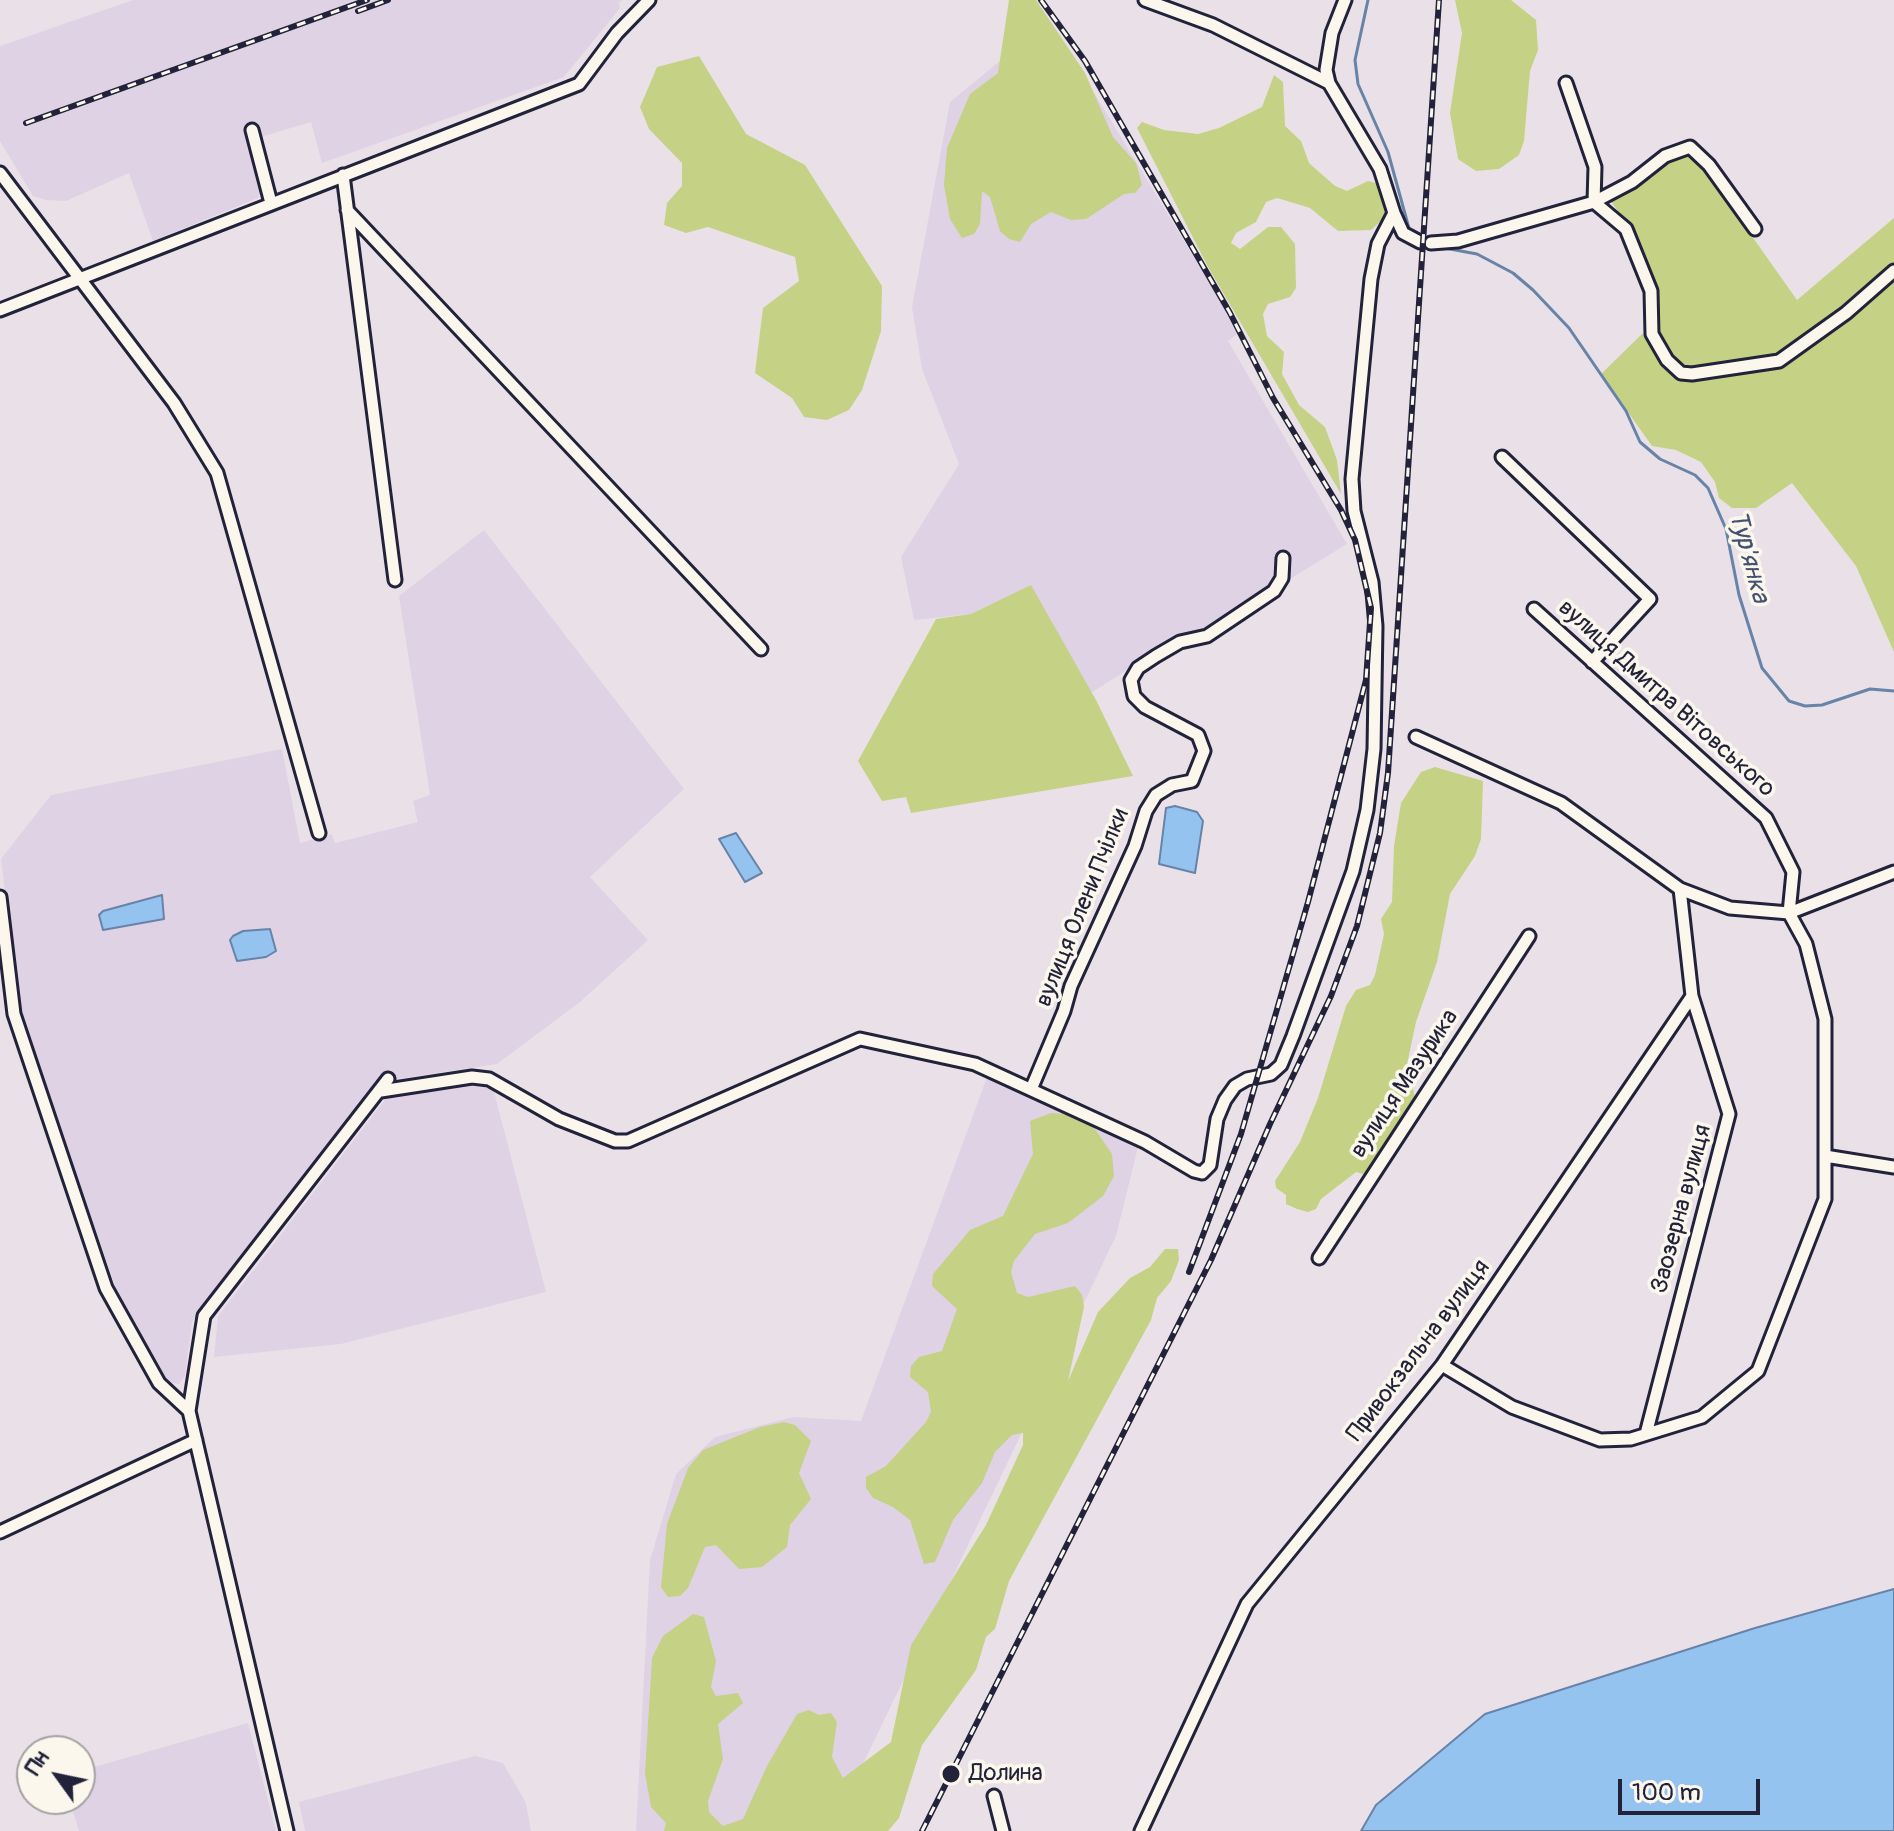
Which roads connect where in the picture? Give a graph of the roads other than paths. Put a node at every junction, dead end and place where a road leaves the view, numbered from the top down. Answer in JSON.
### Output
{"nodes":[{"id":1,"x":649,"y":0,"type":"edge"},
{"id":2,"x":1145,"y":0,"type":"edge"},
{"id":3,"x":1345,"y":0,"type":"edge"},
{"id":4,"x":1329,"y":83,"type":"junction"},
{"id":5,"x":1566,"y":83,"type":"dead end"},
{"id":6,"x":252,"y":130,"type":"dead end"},
{"id":7,"x":0,"y":173,"type":"edge"},
{"id":8,"x":343,"y":175,"type":"junction"},
{"id":9,"x":1594,"y":202,"type":"junction"},
{"id":10,"x":271,"y":203,"type":"junction"},
{"id":11,"x":347,"y":210,"type":"junction"},
{"id":12,"x":1394,"y":213,"type":"junction"},
{"id":13,"x":1755,"y":229,"type":"dead end"},
{"id":14,"x":1894,"y":271,"type":"edge"},
{"id":15,"x":80,"y":278,"type":"junction"},
{"id":16,"x":0,"y":310,"type":"edge"},
{"id":17,"x":1502,"y":457,"type":"dead end"},
{"id":18,"x":1283,"y":558,"type":"dead end"},
{"id":19,"x":395,"y":580,"type":"dead end"},
{"id":20,"x":1534,"y":609,"type":"dead end"},
{"id":21,"x":761,"y":649,"type":"dead end"},
{"id":22,"x":1592,"y":662,"type":"junction"},
{"id":23,"x":1416,"y":737,"type":"dead end"},
{"id":24,"x":319,"y":833,"type":"dead end"},
{"id":25,"x":1894,"y":872,"type":"edge"},
{"id":26,"x":1680,"y":889,"type":"junction"},
{"id":27,"x":0,"y":897,"type":"edge"},
{"id":28,"x":1789,"y":913,"type":"junction"},
{"id":29,"x":1529,"y":936,"type":"dead end"},
{"id":30,"x":1692,"y":996,"type":"junction"},
{"id":31,"x":388,"y":1079,"type":"dead end"},
{"id":32,"x":1032,"y":1087,"type":"junction"},
{"id":33,"x":381,"y":1091,"type":"junction"},
{"id":34,"x":1825,"y":1156,"type":"junction"},
{"id":35,"x":1894,"y":1167,"type":"edge"},
{"id":36,"x":1319,"y":1258,"type":"dead end"},
{"id":37,"x":1442,"y":1365,"type":"junction"},
{"id":38,"x":189,"y":1411,"type":"junction"},
{"id":39,"x":1646,"y":1434,"type":"junction"},
{"id":40,"x":196,"y":1440,"type":"junction"},
{"id":41,"x":0,"y":1532,"type":"edge"},
{"id":42,"x":994,"y":1796,"type":"dead end"},
{"id":43,"x":287,"y":1831,"type":"edge"},
{"id":44,"x":1003,"y":1831,"type":"edge"},
{"id":45,"x":1141,"y":1831,"type":"edge"}],
"edges":[{"from":1,"to":8,"type":"street"},
{"from":2,"to":4,"type":"street"},
{"from":3,"to":4,"type":"street"},
{"from":4,"to":12,"type":"street"},
{"from":5,"to":9,"type":"street"},
{"from":6,"to":10,"type":"street"},
{"from":7,"to":15,"type":"street"},
{"from":8,"to":10,"type":"street"},
{"from":8,"to":11,"type":"street"},
{"from":9,"to":12,"type":"street"},
{"from":9,"to":13,"type":"street"},
{"from":9,"to":14,"type":"street"},
{"from":10,"to":15,"type":"street"},
{"from":11,"to":19,"type":"street"},
{"from":11,"to":21,"type":"street"},
{"from":12,"to":32,"type":"street"},
{"from":15,"to":16,"type":"street"},
{"from":15,"to":24,"type":"street"},
{"from":17,"to":22,"type":"street"},
{"from":18,"to":32,"type":"street","name":"вулиця Олени Пчілки"},
{"from":20,"to":22,"type":"street","name":"вулиця Дмитра Вітовського"},
{"from":22,"to":28,"type":"street","name":"вулиця Дмитра Вітовського"},
{"from":23,"to":26,"type":"street"},
{"from":25,"to":28,"type":"street"},
{"from":26,"to":28,"type":"street"},
{"from":26,"to":30,"type":"street"},
{"from":27,"to":38,"type":"street"},
{"from":28,"to":34,"type":"street"},
{"from":29,"to":36,"type":"street","name":"вулиця Мазурика"},
{"from":30,"to":37,"type":"street","name":"Привокзальна вулиця"},
{"from":30,"to":39,"type":"street","name":"Заозерна вулиця"},
{"from":31,"to":33,"type":"street"},
{"from":32,"to":33,"type":"street"},
{"from":33,"to":38,"type":"street"},
{"from":34,"to":35,"type":"street"},
{"from":34,"to":39,"type":"street"},
{"from":37,"to":39,"type":"street"},
{"from":37,"to":45,"type":"street","name":"Привокзальна вулиця"},
{"from":38,"to":40,"type":"street"},
{"from":40,"to":41,"type":"street"},
{"from":40,"to":43,"type":"street"},
{"from":42,"to":44,"type":"street"}]}
